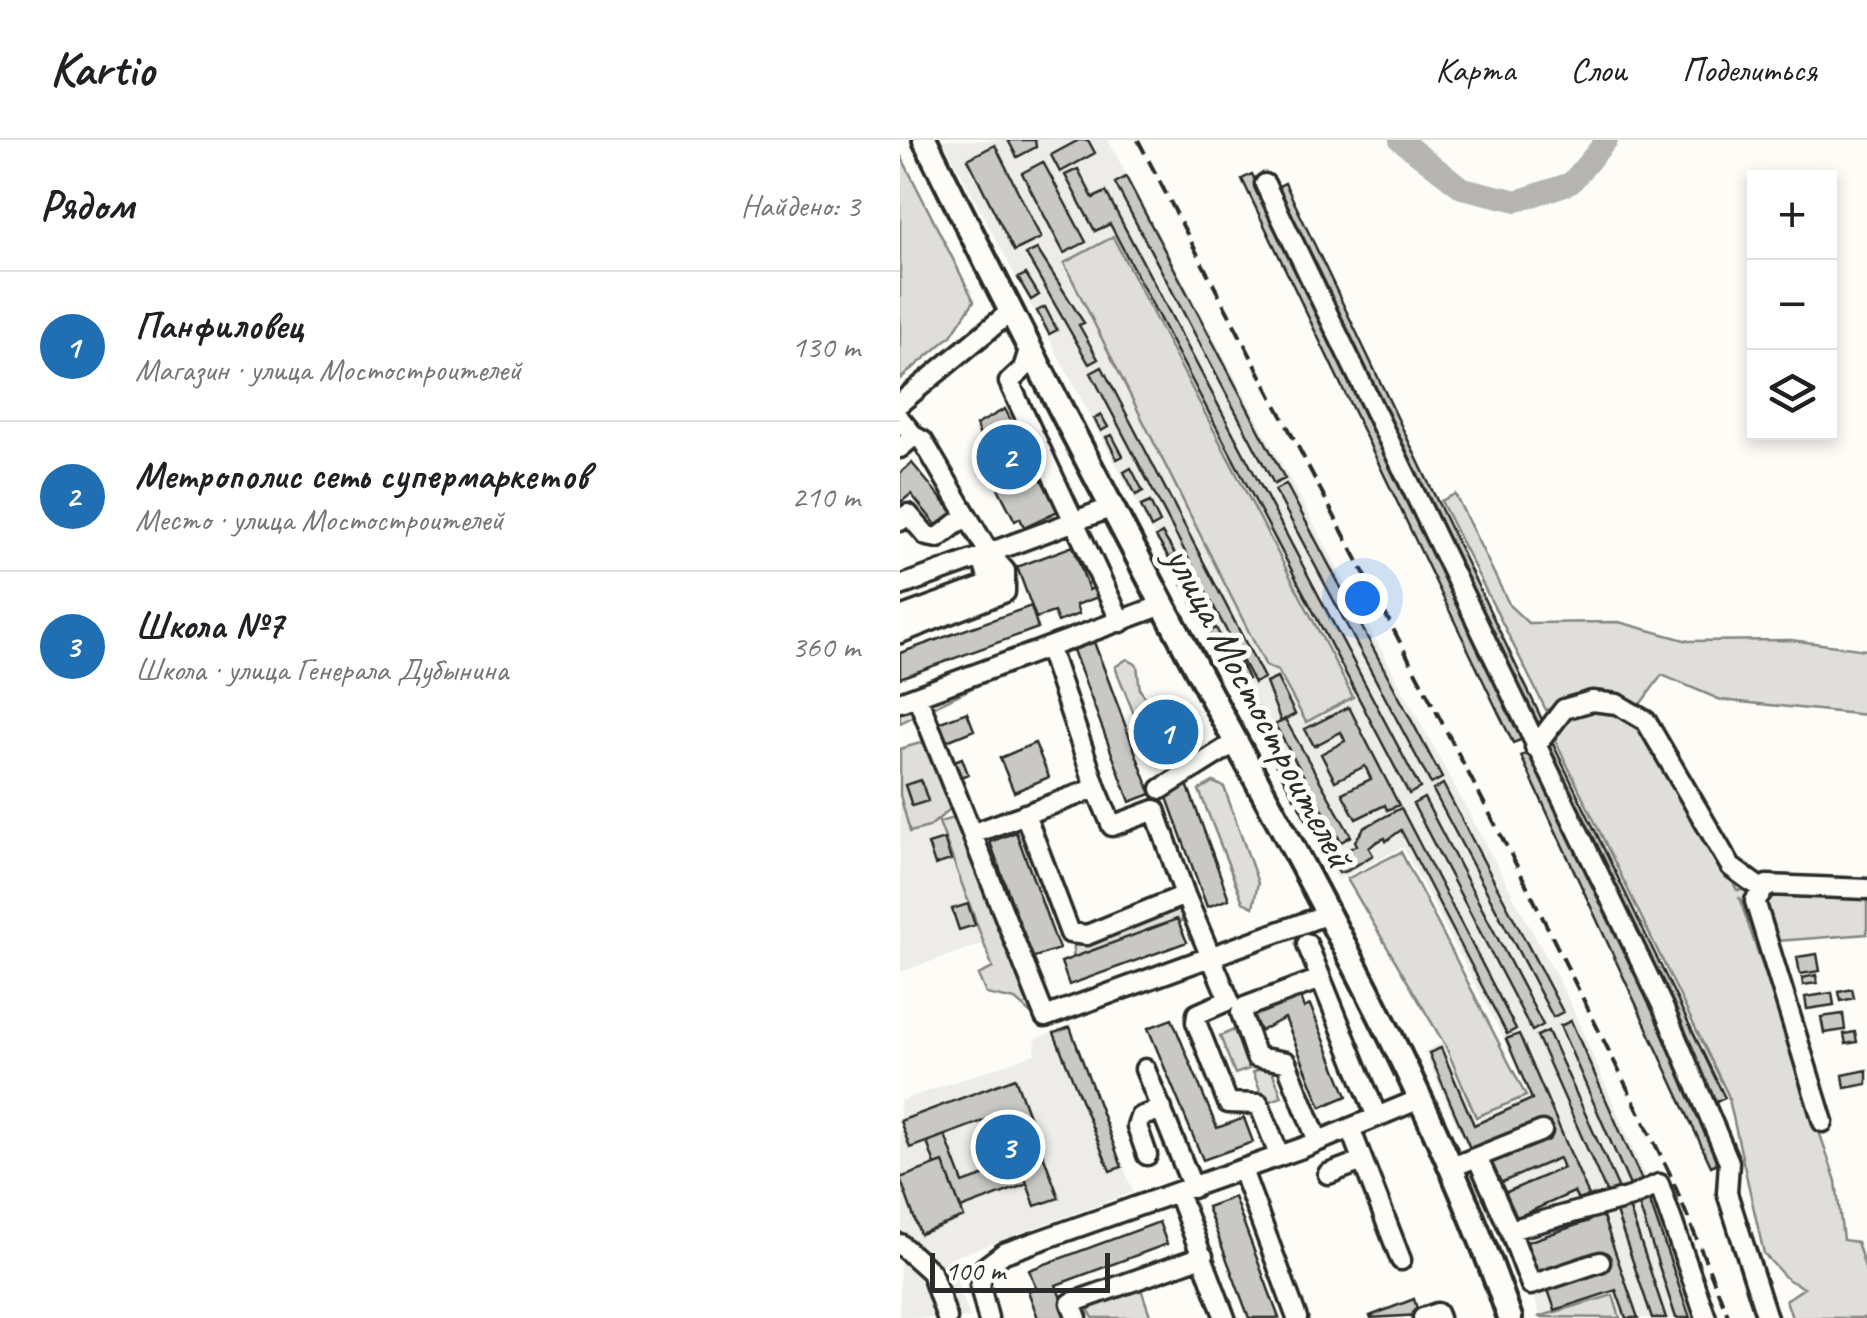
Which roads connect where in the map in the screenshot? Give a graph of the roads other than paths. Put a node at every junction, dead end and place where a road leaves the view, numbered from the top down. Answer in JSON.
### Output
{"nodes":[{"id":1,"x":924,"y":140,"type":"edge"},
{"id":2,"x":1265,"y":184,"type":"dead end"},
{"id":3,"x":1010,"y":312,"type":"junction"},
{"id":4,"x":1029,"y":350,"type":"junction"},
{"id":5,"x":900,"y":404,"type":"edge"},
{"id":6,"x":900,"y":418,"type":"edge"},
{"id":7,"x":907,"y":442,"type":"edge"},
{"id":8,"x":1110,"y":508,"type":"junction"},
{"id":9,"x":966,"y":516,"type":"junction"},
{"id":10,"x":900,"y":521,"type":"edge"},
{"id":11,"x":1078,"y":523,"type":"junction"},
{"id":12,"x":985,"y":555,"type":"junction"},
{"id":13,"x":900,"y":586,"type":"edge"},
{"id":14,"x":1163,"y":606,"type":"junction"},
{"id":15,"x":900,"y":617,"type":"edge"},
{"id":16,"x":1120,"y":622,"type":"junction"},
{"id":17,"x":900,"y":633,"type":"edge"},
{"id":18,"x":1049,"y":649,"type":"junction"},
{"id":19,"x":909,"y":699,"type":"edge"},
{"id":20,"x":1236,"y":742,"type":"junction"},
{"id":21,"x":1535,"y":747,"type":"junction"},
{"id":22,"x":1096,"y":788,"type":"junction"},
{"id":23,"x":1162,"y":789,"type":"dead end"},
{"id":24,"x":1026,"y":814,"type":"junction"},
{"id":25,"x":972,"y":834,"type":"junction"},
{"id":26,"x":1760,"y":888,"type":"junction"},
{"id":27,"x":1867,"y":889,"type":"edge"},
{"id":28,"x":1185,"y":895,"type":"junction"},
{"id":29,"x":1328,"y":914,"type":"junction"},
{"id":30,"x":1307,"y":944,"type":"dead end"},
{"id":31,"x":1211,"y":957,"type":"junction"},
{"id":32,"x":1310,"y":979,"type":"junction"},
{"id":33,"x":1146,"y":1068,"type":"dead end"},
{"id":34,"x":1420,"y":1099,"type":"junction"},
{"id":35,"x":1162,"y":1108,"type":"junction"},
{"id":36,"x":1377,"y":1117,"type":"junction"},
{"id":37,"x":1822,"y":1122,"type":"dead end"},
{"id":38,"x":1350,"y":1128,"type":"junction"},
{"id":39,"x":1542,"y":1132,"type":"dead end"},
{"id":40,"x":1318,"y":1141,"type":"junction"},
{"id":41,"x":1147,"y":1155,"type":"dead end"},
{"id":42,"x":1279,"y":1155,"type":"junction"},
{"id":43,"x":1477,"y":1158,"type":"junction"},
{"id":44,"x":1362,"y":1160,"type":"junction"},
{"id":45,"x":1452,"y":1167,"type":"junction"},
{"id":46,"x":1242,"y":1170,"type":"junction"},
{"id":47,"x":1328,"y":1174,"type":"dead end"},
{"id":48,"x":1185,"y":1191,"type":"junction"},
{"id":49,"x":1510,"y":1230,"type":"junction"},
{"id":50,"x":900,"y":1244,"type":"edge"},
{"id":51,"x":1202,"y":1256,"type":"junction"},
{"id":52,"x":1401,"y":1260,"type":"dead end"},
{"id":53,"x":1600,"y":1262,"type":"dead end"},
{"id":54,"x":947,"y":1318,"type":"edge"},
{"id":55,"x":988,"y":1318,"type":"edge"},
{"id":56,"x":1076,"y":1318,"type":"edge"},
{"id":57,"x":1225,"y":1318,"type":"edge"},
{"id":58,"x":1297,"y":1318,"type":"edge"},
{"id":59,"x":1423,"y":1318,"type":"edge"},
{"id":60,"x":1439,"y":1318,"type":"edge"},
{"id":61,"x":1510,"y":1318,"type":"edge"},
{"id":62,"x":1706,"y":1318,"type":"edge"},
{"id":63,"x":1767,"y":1318,"type":"edge"}],
"edges":[{"from":1,"to":3,"type":"main road","name":"улица Мостостроителей"},
{"from":2,"to":21,"type":"street"},
{"from":3,"to":4,"type":"main road","name":"улица Мостостроителей"},
{"from":3,"to":5,"type":"street"},
{"from":4,"to":8,"type":"main road","name":"улица Мостостроителей"},
{"from":4,"to":11,"type":"street"},
{"from":6,"to":7,"type":"street"},
{"from":7,"to":9,"type":"street"},
{"from":8,"to":11,"type":"street"},
{"from":8,"to":14,"type":"main road","name":"улица Мостостроителей"},
{"from":9,"to":10,"type":"street"},
{"from":9,"to":12,"type":"street"},
{"from":11,"to":12,"type":"street"},
{"from":11,"to":16,"type":"street"},
{"from":12,"to":13,"type":"street"},
{"from":12,"to":15,"type":"street"},
{"from":12,"to":17,"type":"street"},
{"from":14,"to":16,"type":"street"},
{"from":14,"to":20,"type":"main road","name":"улица Мостостроителей"},
{"from":16,"to":18,"type":"street"},
{"from":18,"to":19,"type":"street"},
{"from":18,"to":22,"type":"street"},
{"from":19,"to":25,"type":"street"},
{"from":20,"to":23,"type":"street"},
{"from":20,"to":29,"type":"main road","name":"улица Мостостроителей"},
{"from":21,"to":26,"type":"street"},
{"from":21,"to":63,"type":"street"},
{"from":22,"to":24,"type":"street"},
{"from":22,"to":28,"type":"street"},
{"from":24,"to":25,"type":"street"},
{"from":24,"to":28,"type":"street"},
{"from":25,"to":31,"type":"street"},
{"from":26,"to":27,"type":"street"},
{"from":26,"to":37,"type":"street"},
{"from":28,"to":31,"type":"street"},
{"from":29,"to":31,"type":"street"},
{"from":29,"to":34,"type":"main road","name":"улица Мостостроителей"},
{"from":30,"to":32,"type":"street"},
{"from":31,"to":42,"type":"street"},
{"from":32,"to":36,"type":"street"},
{"from":32,"to":40,"type":"street"},
{"from":33,"to":35,"type":"street"},
{"from":34,"to":36,"type":"street"},
{"from":34,"to":45,"type":"main road","name":"улица Мостостроителей"},
{"from":35,"to":41,"type":"street"},
{"from":35,"to":48,"type":"street"},
{"from":36,"to":38,"type":"street"},
{"from":38,"to":40,"type":"street"},
{"from":38,"to":44,"type":"street"},
{"from":39,"to":43,"type":"street"},
{"from":40,"to":42,"type":"street"},
{"from":42,"to":46,"type":"street"},
{"from":43,"to":45,"type":"street"},
{"from":43,"to":49,"type":"street"},
{"from":44,"to":47,"type":"street"},
{"from":44,"to":52,"type":"street"},
{"from":45,"to":61,"type":"main road","name":"улица Мостостроителей"},
{"from":46,"to":48,"type":"street"},
{"from":46,"to":58,"type":"street"},
{"from":48,"to":51,"type":"street"},
{"from":48,"to":55,"type":"street"},
{"from":49,"to":53,"type":"street"},
{"from":49,"to":62,"type":"street"},
{"from":50,"to":54,"type":"street"},
{"from":51,"to":56,"type":"street"},
{"from":51,"to":57,"type":"street"},
{"from":59,"to":60,"type":"street"}]}
